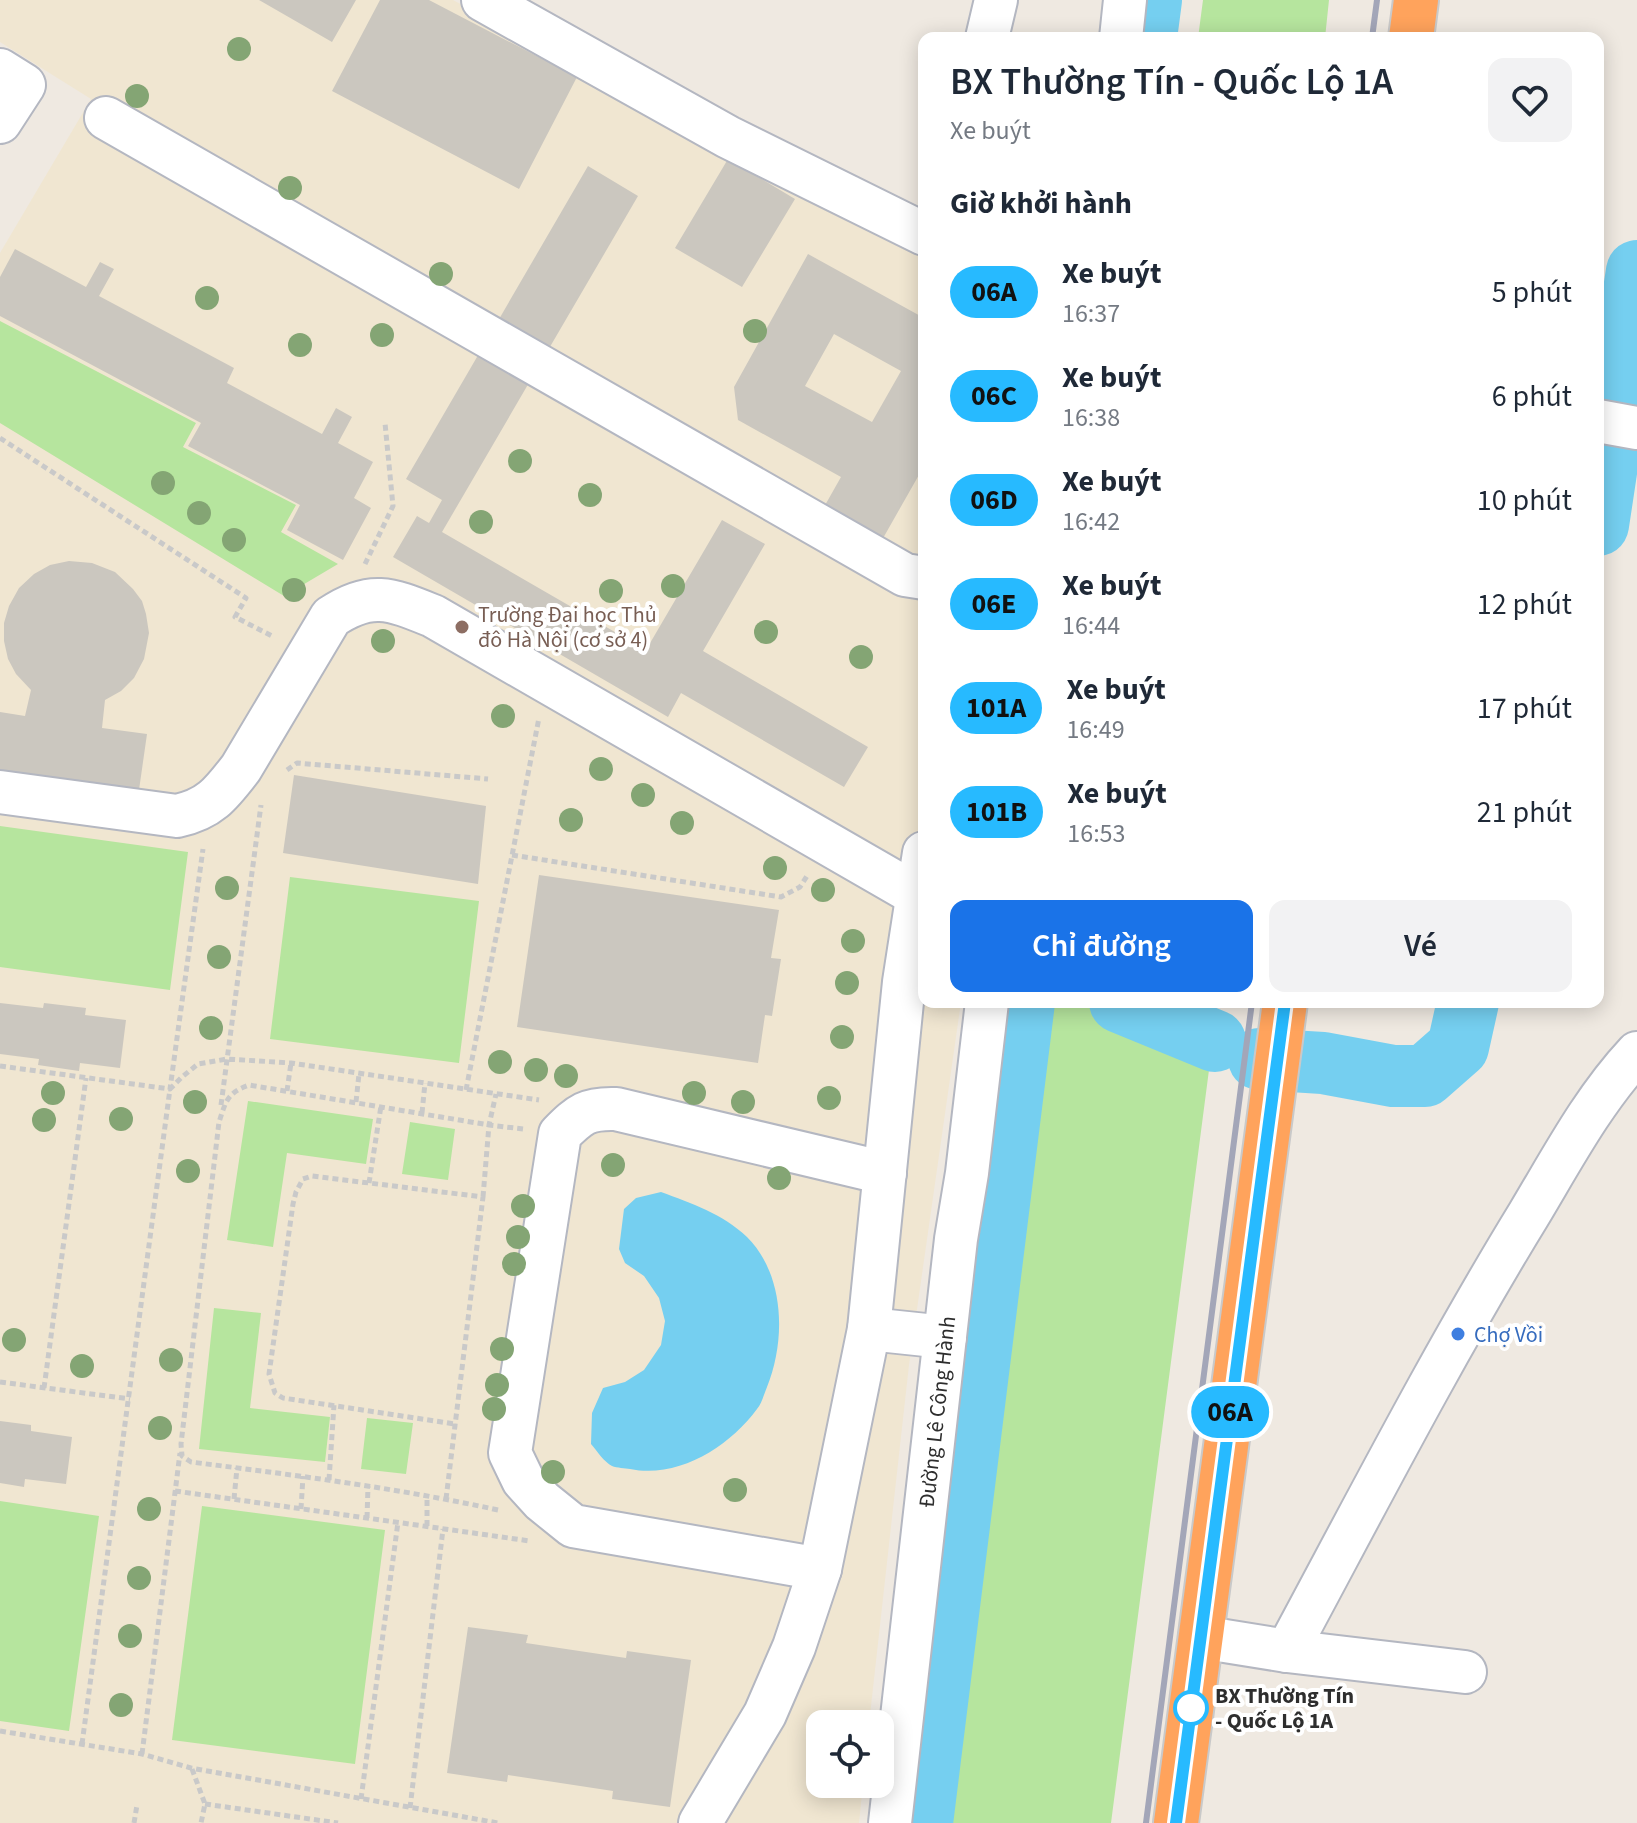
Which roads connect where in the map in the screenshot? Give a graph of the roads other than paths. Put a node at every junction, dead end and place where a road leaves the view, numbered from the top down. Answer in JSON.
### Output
{"nodes":[{"id":1,"x":483,"y":0,"type":"edge"},
{"id":2,"x":996,"y":0,"type":"edge"},
{"id":3,"x":1125,"y":0,"type":"edge"},
{"id":4,"x":1416,"y":0,"type":"edge"},
{"id":5,"x":988,"y":32,"type":"edge"},
{"id":6,"x":1122,"y":32,"type":"edge"},
{"id":7,"x":1412,"y":32,"type":"edge"},
{"id":8,"x":0,"y":70,"type":"edge"},
{"id":9,"x":106,"y":118,"type":"dead end"},
{"id":10,"x":0,"y":122,"type":"edge"},
{"id":11,"x":918,"y":231,"type":"edge"},
{"id":12,"x":1604,"y":422,"type":"edge"},
{"id":13,"x":1637,"y":428,"type":"edge"},
{"id":14,"x":918,"y":577,"type":"edge"},
{"id":15,"x":0,"y":792,"type":"edge"},
{"id":16,"x":918,"y":889,"type":"edge"},
{"id":17,"x":917,"y":895,"type":"junction"},
{"id":18,"x":986,"y":1008,"type":"edge"},
{"id":19,"x":1284,"y":1008,"type":"edge"},
{"id":20,"x":1637,"y":1053,"type":"edge"},
{"id":21,"x":885,"y":1173,"type":"junction"},
{"id":22,"x":869,"y":1329,"type":"junction"},
{"id":23,"x":945,"y":1337,"type":"junction"},
{"id":24,"x":820,"y":1569,"type":"junction"},
{"id":25,"x":1200,"y":1637,"type":"junction"},
{"id":26,"x":1287,"y":1651,"type":"junction"},
{"id":27,"x":1465,"y":1672,"type":"dead end"},
{"id":28,"x":700,"y":1823,"type":"edge"},
{"id":29,"x":890,"y":1823,"type":"edge"},
{"id":30,"x":1176,"y":1823,"type":"edge"}],
"edges":[{"from":1,"to":11,"type":"street"},
{"from":2,"to":5,"type":"street"},
{"from":3,"to":6,"type":"street"},
{"from":4,"to":7,"type":"highway"},
{"from":8,"to":10,"type":"street"},
{"from":9,"to":14,"type":"street"},
{"from":12,"to":13,"type":"street"},
{"from":15,"to":17,"type":"street"},
{"from":16,"to":17,"type":"street"},
{"from":17,"to":21,"type":"street"},
{"from":18,"to":23,"type":"street","name":"Đường Lê Công Hành"},
{"from":19,"to":25,"type":"highway"},
{"from":20,"to":26,"type":"street"},
{"from":21,"to":22,"type":"street"},
{"from":21,"to":24,"type":"street"},
{"from":22,"to":23,"type":"street"},
{"from":22,"to":24,"type":"street"},
{"from":23,"to":29,"type":"street","name":"Đường Lê Công Hành"},
{"from":24,"to":28,"type":"street"},
{"from":25,"to":26,"type":"street"},
{"from":25,"to":30,"type":"highway"},
{"from":26,"to":27,"type":"street"}]}
